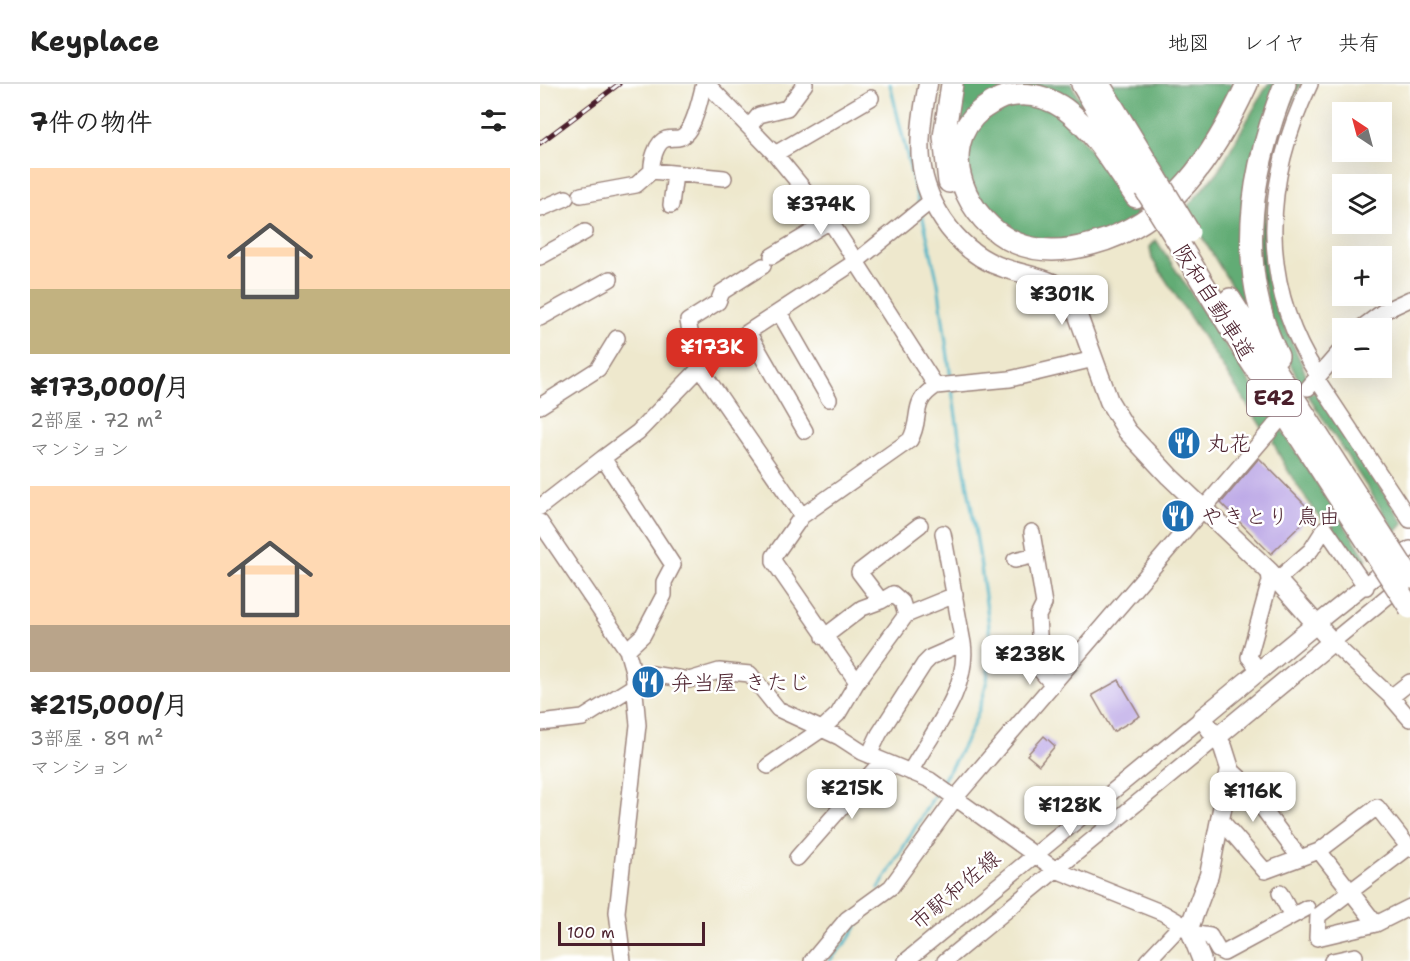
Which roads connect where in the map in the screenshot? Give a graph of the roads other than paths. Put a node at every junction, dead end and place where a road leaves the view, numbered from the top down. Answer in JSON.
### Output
{"nodes":[{"id":1,"x":706,"y":84,"type":"edge"},
{"id":2,"x":805,"y":84,"type":"edge"},
{"id":3,"x":928,"y":84,"type":"edge"},
{"id":4,"x":952,"y":84,"type":"edge"},
{"id":5,"x":1082,"y":84,"type":"edge"},
{"id":6,"x":1099,"y":84,"type":"edge"},
{"id":7,"x":1247,"y":84,"type":"edge"},
{"id":8,"x":1259,"y":84,"type":"edge"},
{"id":9,"x":1285,"y":84,"type":"edge"},
{"id":10,"x":1310,"y":84,"type":"edge"},
{"id":11,"x":872,"y":98,"type":"dead end"},
{"id":12,"x":749,"y":128,"type":"junction"},
{"id":13,"x":775,"y":154,"type":"junction"},
{"id":14,"x":652,"y":171,"type":"junction"},
{"id":15,"x":675,"y":174,"type":"junction"},
{"id":16,"x":724,"y":178,"type":"dead end"},
{"id":17,"x":1146,"y":188,"type":"junction"},
{"id":18,"x":671,"y":204,"type":"dead end"},
{"id":19,"x":924,"y":206,"type":"junction"},
{"id":20,"x":540,"y":209,"type":"edge"},
{"id":21,"x":830,"y":221,"type":"junction"},
{"id":22,"x":585,"y":232,"type":"dead end"},
{"id":23,"x":1179,"y":240,"type":"junction"},
{"id":24,"x":540,"y":257,"type":"edge"},
{"id":25,"x":858,"y":260,"type":"junction"},
{"id":26,"x":610,"y":279,"type":"dead end"},
{"id":27,"x":1410,"y":299,"type":"edge"},
{"id":28,"x":779,"y":312,"type":"junction"},
{"id":29,"x":540,"y":318,"type":"edge"},
{"id":30,"x":1375,"y":318,"type":"edge"},
{"id":31,"x":748,"y":332,"type":"junction"},
{"id":32,"x":617,"y":338,"type":"dead end"},
{"id":33,"x":1094,"y":359,"type":"junction"},
{"id":34,"x":1332,"y":360,"type":"edge"},
{"id":35,"x":700,"y":368,"type":"junction"},
{"id":36,"x":1314,"y":381,"type":"junction"},
{"id":37,"x":936,"y":386,"type":"junction"},
{"id":38,"x":829,"y":399,"type":"dead end"},
{"id":39,"x":540,"y":406,"type":"edge"},
{"id":40,"x":1307,"y":419,"type":"junction"},
{"id":41,"x":1276,"y":424,"type":"dead end"},
{"id":42,"x":805,"y":431,"type":"dead end"},
{"id":43,"x":603,"y":458,"type":"junction"},
{"id":44,"x":1203,"y":506,"type":"junction"},
{"id":45,"x":540,"y":507,"type":"edge"},
{"id":46,"x":802,"y":516,"type":"junction"},
{"id":47,"x":1410,"y":520,"type":"edge"},
{"id":48,"x":540,"y":522,"type":"edge"},
{"id":49,"x":920,"y":525,"type":"dead end"},
{"id":50,"x":1032,"y":532,"type":"dead end"},
{"id":51,"x":943,"y":533,"type":"dead end"},
{"id":52,"x":1380,"y":546,"type":"junction"},
{"id":53,"x":1410,"y":549,"type":"edge"},
{"id":54,"x":1036,"y":555,"type":"junction"},
{"id":55,"x":1016,"y":560,"type":"dead end"},
{"id":56,"x":1273,"y":575,"type":"junction"},
{"id":57,"x":1410,"y":578,"type":"edge"},
{"id":58,"x":1366,"y":587,"type":"junction"},
{"id":59,"x":955,"y":595,"type":"junction"},
{"id":60,"x":880,"y":601,"type":"junction"},
{"id":61,"x":1410,"y":608,"type":"edge"},
{"id":62,"x":906,"y":615,"type":"junction"},
{"id":63,"x":1316,"y":624,"type":"junction"},
{"id":64,"x":824,"y":637,"type":"junction"},
{"id":65,"x":1332,"y":642,"type":"junction"},
{"id":66,"x":963,"y":643,"type":"junction"},
{"id":67,"x":627,"y":650,"type":"junction"},
{"id":68,"x":1259,"y":670,"type":"junction"},
{"id":69,"x":634,"y":678,"type":"junction"},
{"id":70,"x":857,"y":682,"type":"junction"},
{"id":71,"x":1410,"y":682,"type":"edge"},
{"id":72,"x":1053,"y":685,"type":"junction"},
{"id":73,"x":1391,"y":697,"type":"junction"},
{"id":74,"x":1202,"y":718,"type":"junction"},
{"id":75,"x":1410,"y":719,"type":"edge"},
{"id":76,"x":540,"y":723,"type":"edge"},
{"id":77,"x":822,"y":729,"type":"junction"},
{"id":78,"x":1216,"y":738,"type":"junction"},
{"id":79,"x":876,"y":758,"type":"junction"},
{"id":80,"x":768,"y":766,"type":"dead end"},
{"id":81,"x":1230,"y":769,"type":"junction"},
{"id":82,"x":910,"y":772,"type":"junction"},
{"id":83,"x":956,"y":797,"type":"junction"},
{"id":84,"x":1220,"y":819,"type":"junction"},
{"id":85,"x":1409,"y":848,"type":"edge"},
{"id":86,"x":1319,"y":851,"type":"junction"},
{"id":87,"x":1033,"y":854,"type":"junction"},
{"id":88,"x":1299,"y":857,"type":"junction"},
{"id":89,"x":797,"y":858,"type":"dead end"},
{"id":90,"x":1056,"y":870,"type":"junction"},
{"id":91,"x":1351,"y":890,"type":"junction"},
{"id":92,"x":1280,"y":892,"type":"dead end"},
{"id":93,"x":1410,"y":907,"type":"edge"},
{"id":94,"x":1307,"y":908,"type":"dead end"},
{"id":95,"x":1292,"y":916,"type":"junction"},
{"id":96,"x":1376,"y":924,"type":"junction"},
{"id":97,"x":1187,"y":928,"type":"junction"},
{"id":98,"x":1355,"y":956,"type":"dead end"},
{"id":99,"x":623,"y":961,"type":"edge"},
{"id":100,"x":812,"y":961,"type":"edge"},
{"id":101,"x":906,"y":961,"type":"edge"},
{"id":102,"x":945,"y":961,"type":"edge"},
{"id":103,"x":1147,"y":961,"type":"edge"},
{"id":104,"x":1202,"y":961,"type":"edge"},
{"id":105,"x":1332,"y":961,"type":"edge"}],
"edges":[{"from":1,"to":12,"type":"street"},
{"from":1,"to":14,"type":"street"},
{"from":2,"to":12,"type":"street"},
{"from":3,"to":19,"type":"main road"},
{"from":4,"to":8,"type":"highway"},
{"from":5,"to":17,"type":"highway","name":"阪和自動車道","number":"E42"},
{"from":6,"to":17,"type":"highway","name":"阪和自動車道","number":"E42"},
{"from":7,"to":17,"type":"highway"},
{"from":9,"to":40,"type":"highway"},
{"from":10,"to":36,"type":"street"},
{"from":11,"to":13,"type":"street"},
{"from":12,"to":13,"type":"street"},
{"from":13,"to":21,"type":"street"},
{"from":14,"to":15,"type":"street"},
{"from":14,"to":20,"type":"street"},
{"from":15,"to":16,"type":"street"},
{"from":15,"to":18,"type":"street"},
{"from":17,"to":23,"type":"highway","name":"阪和自動車道","number":"E42","bridge":true},
{"from":19,"to":25,"type":"street"},
{"from":19,"to":33,"type":"main road"},
{"from":21,"to":25,"type":"street"},
{"from":21,"to":35,"type":"street"},
{"from":22,"to":24,"type":"street"},
{"from":23,"to":40,"type":"highway","name":"阪和自動車道","number":"E42"},
{"from":23,"to":52,"type":"highway","name":"阪和自動車道","number":"E42"},
{"from":25,"to":28,"type":"street"},
{"from":25,"to":37,"type":"street"},
{"from":26,"to":29,"type":"street"},
{"from":27,"to":30,"type":"street"},
{"from":28,"to":31,"type":"street"},
{"from":28,"to":38,"type":"street"},
{"from":31,"to":35,"type":"street"},
{"from":31,"to":42,"type":"street"},
{"from":32,"to":39,"type":"street"},
{"from":33,"to":37,"type":"street"},
{"from":33,"to":44,"type":"main road"},
{"from":34,"to":36,"type":"street"},
{"from":35,"to":43,"type":"street"},
{"from":35,"to":46,"type":"street"},
{"from":36,"to":47,"type":"street"},
{"from":37,"to":46,"type":"street"},
{"from":40,"to":52,"type":"highway","name":"阪和自動車道","number":"E42"},
{"from":41,"to":44,"type":"street"},
{"from":43,"to":45,"type":"street"},
{"from":43,"to":67,"type":"street"},
{"from":44,"to":56,"type":"main road"},
{"from":44,"to":72,"type":"street"},
{"from":46,"to":64,"type":"street"},
{"from":48,"to":67,"type":"street"},
{"from":49,"to":60,"type":"street"},
{"from":50,"to":54,"type":"street"},
{"from":51,"to":59,"type":"street"},
{"from":52,"to":57,"type":"highway","name":"阪和自動車道","number":"E42","bridge":true},
{"from":52,"to":61,"type":"highway","name":"阪和自動車道","number":"E42","bridge":true},
{"from":53,"to":58,"type":"street"},
{"from":54,"to":55,"type":"street"},
{"from":54,"to":72,"type":"street"},
{"from":56,"to":58,"type":"street"},
{"from":56,"to":63,"type":"main road"},
{"from":56,"to":68,"type":"street"},
{"from":57,"to":65,"type":"street"},
{"from":58,"to":63,"type":"street"},
{"from":59,"to":62,"type":"street"},
{"from":59,"to":66,"type":"street"},
{"from":60,"to":62,"type":"street"},
{"from":60,"to":64,"type":"street"},
{"from":62,"to":70,"type":"street"},
{"from":63,"to":65,"type":"main road"},
{"from":63,"to":68,"type":"main road"},
{"from":64,"to":70,"type":"street"},
{"from":65,"to":73,"type":"street"},
{"from":65,"to":78,"type":"main road"},
{"from":66,"to":79,"type":"street"},
{"from":66,"to":82,"type":"street"},
{"from":67,"to":69,"type":"street"},
{"from":68,"to":74,"type":"main road"},
{"from":69,"to":76,"type":"street"},
{"from":69,"to":77,"type":"street"},
{"from":69,"to":99,"type":"street"},
{"from":70,"to":77,"type":"street"},
{"from":71,"to":73,"type":"street"},
{"from":72,"to":83,"type":"street"},
{"from":73,"to":75,"type":"street"},
{"from":74,"to":78,"type":"main road"},
{"from":74,"to":87,"type":"street","name":"市駅和佐線"},
{"from":77,"to":79,"type":"street"},
{"from":77,"to":80,"type":"street"},
{"from":78,"to":81,"type":"main road"},
{"from":78,"to":90,"type":"street"},
{"from":79,"to":82,"type":"street"},
{"from":79,"to":89,"type":"street"},
{"from":81,"to":84,"type":"main road"},
{"from":81,"to":88,"type":"street"},
{"from":82,"to":83,"type":"street"},
{"from":83,"to":87,"type":"street"},
{"from":83,"to":100,"type":"street"},
{"from":84,"to":88,"type":"street"},
{"from":84,"to":97,"type":"main road"},
{"from":85,"to":86,"type":"street"},
{"from":85,"to":91,"type":"street"},
{"from":86,"to":88,"type":"street"},
{"from":86,"to":91,"type":"street"},
{"from":87,"to":90,"type":"street"},
{"from":87,"to":101,"type":"street","name":"市駅和佐線"},
{"from":90,"to":97,"type":"street"},
{"from":90,"to":102,"type":"street"},
{"from":91,"to":96,"type":"street"},
{"from":91,"to":96,"type":"street"},
{"from":92,"to":95,"type":"street"},
{"from":93,"to":96,"type":"street"},
{"from":94,"to":95,"type":"street"},
{"from":95,"to":97,"type":"street"},
{"from":97,"to":103,"type":"street"},
{"from":97,"to":104,"type":"main road"},
{"from":98,"to":105,"type":"street"}]}
